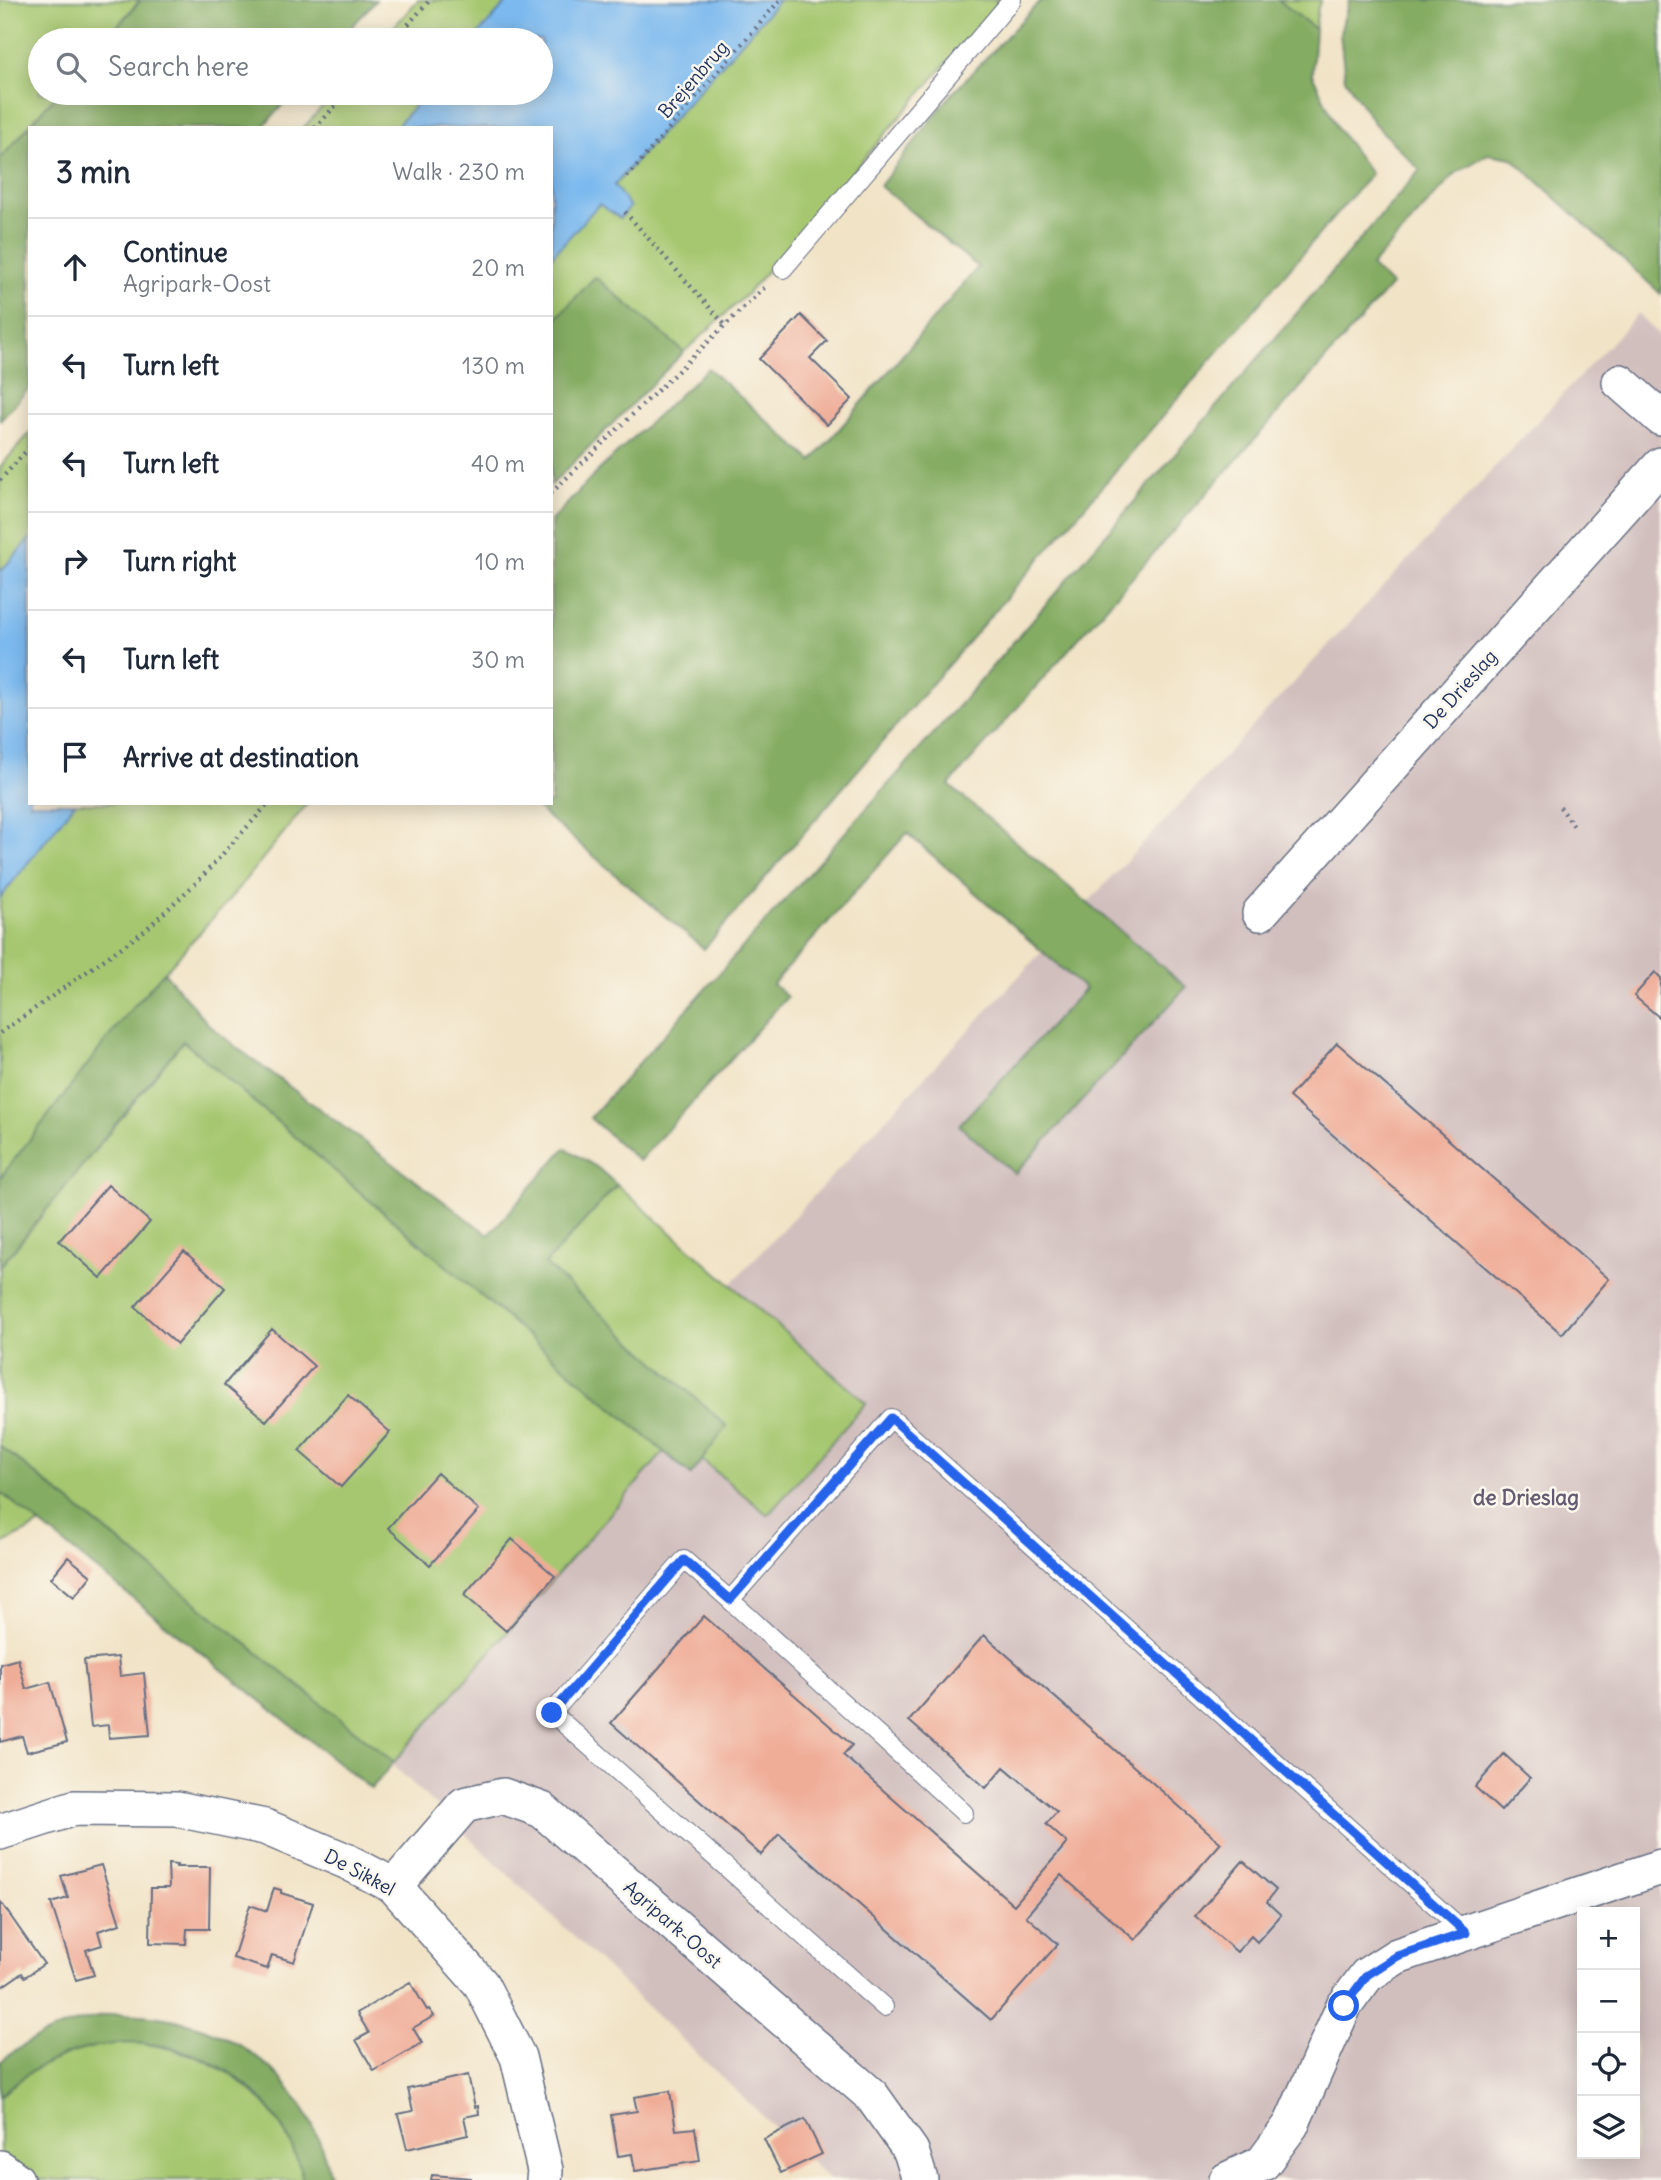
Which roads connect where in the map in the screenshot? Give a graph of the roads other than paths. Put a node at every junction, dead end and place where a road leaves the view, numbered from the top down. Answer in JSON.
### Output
{"nodes":[{"id":1,"x":1012,"y":0,"type":"edge"},
{"id":2,"x":783,"y":269,"type":"road end"},
{"id":3,"x":1620,"y":382,"type":"dead end"},
{"id":4,"x":1661,"y":418,"type":"edge"},
{"id":5,"x":1661,"y":465,"type":"edge"},
{"id":6,"x":1260,"y":913,"type":"dead end"},
{"id":7,"x":730,"y":1600,"type":"junction"},
{"id":8,"x":964,"y":1813,"type":"dead end"},
{"id":9,"x":0,"y":1832,"type":"edge"},
{"id":10,"x":1661,"y":1867,"type":"edge"},
{"id":11,"x":394,"y":1886,"type":"junction"},
{"id":12,"x":1466,"y":1933,"type":"junction"},
{"id":13,"x":884,"y":2007,"type":"dead end"},
{"id":14,"x":0,"y":2168,"type":"edge"},
{"id":15,"x":16,"y":2180,"type":"edge"},
{"id":16,"x":544,"y":2180,"type":"edge"},
{"id":17,"x":920,"y":2180,"type":"edge"},
{"id":18,"x":1227,"y":2180,"type":"edge"}],
"edges":[{"from":1,"to":2,"type":"lane"},
{"from":3,"to":4,"type":"street"},
{"from":5,"to":6,"type":"street","name":"De Drieslag"},
{"from":7,"to":8,"type":"lane"},
{"from":7,"to":12,"type":"lane"},
{"from":7,"to":13,"type":"lane"},
{"from":9,"to":11,"type":"street","name":"De Sikkel"},
{"from":10,"to":12,"type":"street"},
{"from":11,"to":16,"type":"street","name":"De Sikkel"},
{"from":11,"to":17,"type":"street","name":"Agripark-Oost"},
{"from":12,"to":18,"type":"street"},
{"from":14,"to":15,"type":"street"}]}
